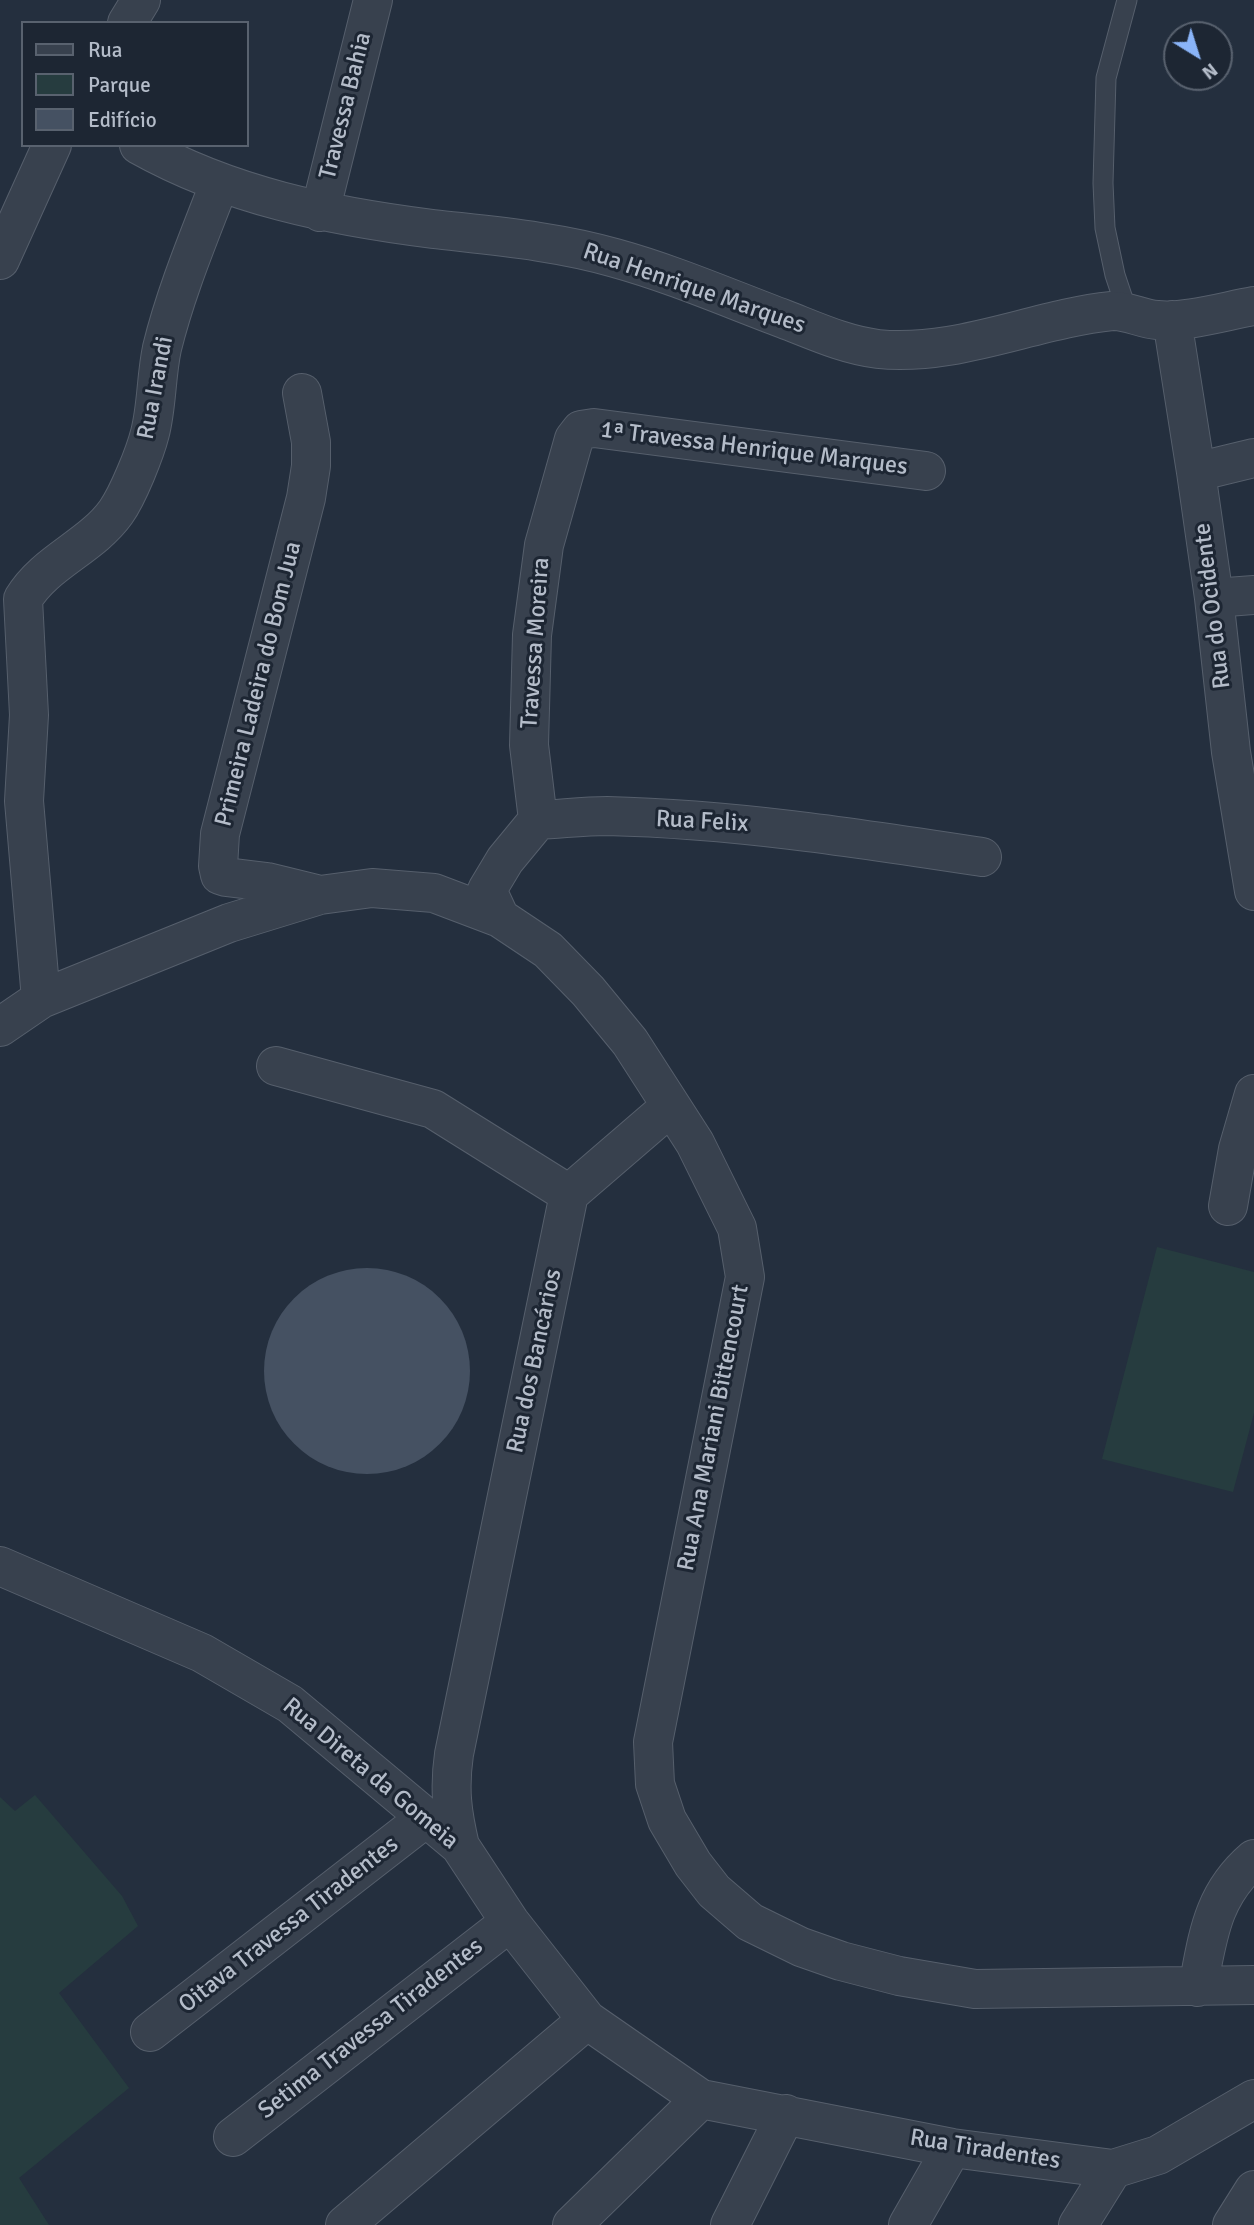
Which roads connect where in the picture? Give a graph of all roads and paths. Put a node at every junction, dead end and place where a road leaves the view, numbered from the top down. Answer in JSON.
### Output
{"nodes":[{"id":1,"x":141,"y":0,"type":"edge"},
{"id":2,"x":373,"y":0,"type":"edge"},
{"id":3,"x":1127,"y":0,"type":"edge"},
{"id":4,"x":128,"y":21,"type":"edge"},
{"id":5,"x":51,"y":147,"type":"edge"},
{"id":6,"x":143,"y":147,"type":"edge"},
{"id":7,"x":220,"y":182,"type":"junction"},
{"id":8,"x":320,"y":212,"type":"junction"},
{"id":9,"x":8,"y":220,"type":"edge"},
{"id":10,"x":0,"y":260,"type":"edge"},
{"id":11,"x":1254,"y":306,"type":"edge"},
{"id":12,"x":1128,"y":314,"type":"junction"},
{"id":13,"x":1171,"y":320,"type":"junction"},
{"id":14,"x":302,"y":393,"type":"dead end"},
{"id":15,"x":581,"y":430,"type":"joint"},
{"id":16,"x":1254,"y":458,"type":"edge"},
{"id":17,"x":926,"y":471,"type":"dead end"},
{"id":18,"x":1196,"y":472,"type":"junction"},
{"id":19,"x":1254,"y":595,"type":"edge"},
{"id":20,"x":1214,"y":598,"type":"junction"},
{"id":21,"x":1242,"y":751,"type":"edge"},
{"id":22,"x":538,"y":820,"type":"junction"},
{"id":23,"x":982,"y":857,"type":"dead end"},
{"id":24,"x":1254,"y":891,"type":"edge"},
{"id":25,"x":320,"y":895,"type":"junction"},
{"id":26,"x":500,"y":918,"type":"junction"},
{"id":27,"x":41,"y":999,"type":"junction"},
{"id":28,"x":0,"y":1027,"type":"edge"},
{"id":29,"x":276,"y":1066,"type":"dead end"},
{"id":30,"x":1254,"y":1094,"type":"edge"},
{"id":31,"x":670,"y":1107,"type":"junction"},
{"id":32,"x":569,"y":1194,"type":"junction"},
{"id":33,"x":1228,"y":1206,"type":"dead end"},
{"id":34,"x":0,"y":1566,"type":"edge"},
{"id":35,"x":427,"y":1817,"type":"junction"},
{"id":36,"x":460,"y":1846,"type":"junction"},
{"id":37,"x":1254,"y":1859,"type":"edge"},
{"id":38,"x":510,"y":1922,"type":"junction"},
{"id":39,"x":1254,"y":1985,"type":"edge"},
{"id":40,"x":1198,"y":1987,"type":"junction"},
{"id":41,"x":587,"y":2020,"type":"junction"},
{"id":42,"x":150,"y":2032,"type":"dead end"},
{"id":43,"x":701,"y":2099,"type":"junction"},
{"id":44,"x":1254,"y":2099,"type":"edge"},
{"id":45,"x":786,"y":2114,"type":"junction"},
{"id":46,"x":233,"y":2137,"type":"dead end"},
{"id":47,"x":952,"y":2148,"type":"junction"},
{"id":48,"x":1113,"y":2169,"type":"junction"},
{"id":49,"x":1254,"y":2190,"type":"edge"},
{"id":50,"x":345,"y":2225,"type":"edge"},
{"id":51,"x":572,"y":2225,"type":"edge"},
{"id":52,"x":730,"y":2225,"type":"edge"},
{"id":53,"x":908,"y":2225,"type":"edge"},
{"id":54,"x":1078,"y":2225,"type":"edge"},
{"id":55,"x":1232,"y":2225,"type":"edge"}],
"edges":[{"from":1,"to":4,"type":"street"},
{"from":2,"to":8,"type":"street","name":"Travessa Bahia"},
{"from":3,"to":12,"type":"lane"},
{"from":5,"to":9,"type":"street"},
{"from":6,"to":7,"type":"street","name":"Rua Henrique Marques"},
{"from":7,"to":8,"type":"street","name":"Rua Henrique Marques"},
{"from":7,"to":27,"type":"street","name":"Rua Irandi"},
{"from":8,"to":12,"type":"street","name":"Rua Henrique Marques"},
{"from":9,"to":10,"type":"street"},
{"from":11,"to":13,"type":"street","name":"Rua Henrique Marques"},
{"from":12,"to":13,"type":"street","name":"Rua Henrique Marques"},
{"from":13,"to":18,"type":"street","name":"Rua do Ocidente"},
{"from":14,"to":25,"type":"street","name":"Primeira Ladeira do Bom Jua"},
{"from":15,"to":17,"type":"street","name":"1ª Travessa Henrique Marques"},
{"from":15,"to":22,"type":"street","name":"Travessa Moreira"},
{"from":16,"to":18,"type":"street"},
{"from":18,"to":20,"type":"street","name":"Rua do Ocidente"},
{"from":19,"to":20,"type":"street"},
{"from":20,"to":21,"type":"street","name":"Rua do Ocidente"},
{"from":21,"to":24,"type":"street","name":"Rua do Ocidente"},
{"from":22,"to":23,"type":"street","name":"Rua Felix"},
{"from":22,"to":26,"type":"street"},
{"from":25,"to":26,"type":"street","name":"Rua Ana Mariani Bittencourt"},
{"from":25,"to":27,"type":"street","name":"Rua Ana Mariani Bittencourt"},
{"from":26,"to":31,"type":"street","name":"Rua Ana Mariani Bittencourt"},
{"from":27,"to":28,"type":"street","name":"Rua Ana Mariani Bittencourt"},
{"from":29,"to":32,"type":"street"},
{"from":30,"to":33,"type":"street"},
{"from":31,"to":32,"type":"street"},
{"from":31,"to":40,"type":"street","name":"Rua Ana Mariani Bittencourt"},
{"from":32,"to":36,"type":"street","name":"Rua dos Bancários"},
{"from":34,"to":35,"type":"street","name":"Rua Direta da Gomeia"},
{"from":35,"to":36,"type":"street","name":"Rua Direta da Gomeia"},
{"from":35,"to":42,"type":"street","name":"Oitava Travessa Tiradentes"},
{"from":36,"to":38,"type":"street","name":"Rua Direta da Gomeia"},
{"from":37,"to":40,"type":"street"},
{"from":38,"to":41,"type":"street","name":"Rua Direta da Gomeia"},
{"from":38,"to":46,"type":"street","name":"Setima Travessa Tiradentes"},
{"from":39,"to":40,"type":"street","name":"Rua Ana Mariani Bittencourt"},
{"from":41,"to":43,"type":"street","name":"Rua Direta da Gomeia"},
{"from":41,"to":50,"type":"street"},
{"from":43,"to":45,"type":"street","name":"Rua Tiradentes"},
{"from":43,"to":51,"type":"street"},
{"from":44,"to":48,"type":"street","name":"Rua Tiradentes"},
{"from":45,"to":47,"type":"street","name":"Rua Tiradentes"},
{"from":45,"to":52,"type":"street"},
{"from":47,"to":48,"type":"street","name":"Rua Tiradentes"},
{"from":47,"to":53,"type":"street"},
{"from":48,"to":54,"type":"street"},
{"from":49,"to":55,"type":"street"}]}
